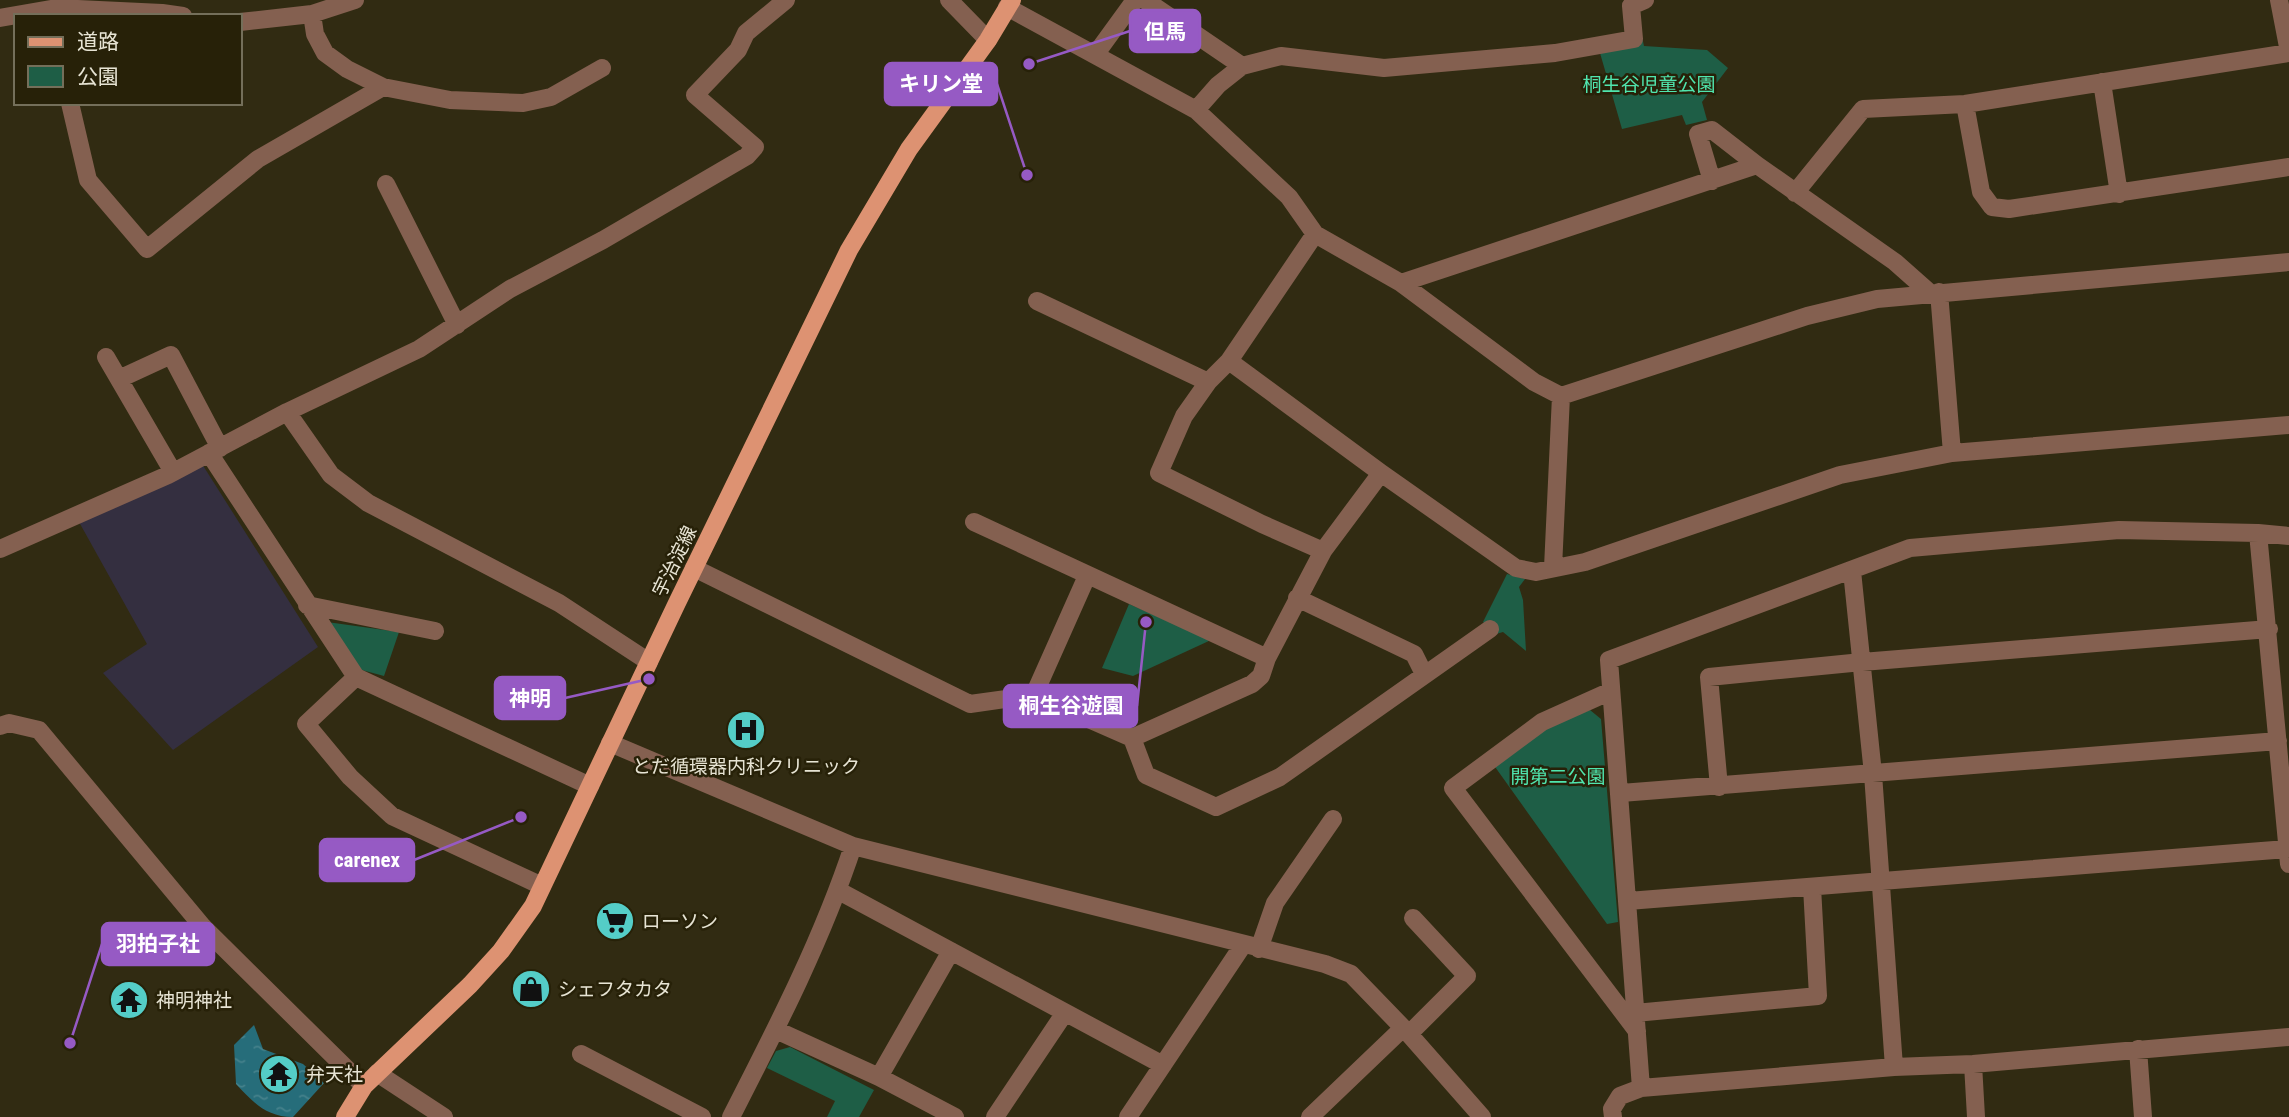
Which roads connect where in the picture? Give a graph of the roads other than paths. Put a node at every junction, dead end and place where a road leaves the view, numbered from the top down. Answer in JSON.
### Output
{"nodes":[{"id":1,"x":355,"y":0,"type":"edge"},
{"id":2,"x":786,"y":0,"type":"edge"},
{"id":3,"x":949,"y":0,"type":"edge"},
{"id":4,"x":1135,"y":0,"type":"edge"},
{"id":5,"x":1145,"y":0,"type":"edge"},
{"id":6,"x":1646,"y":0,"type":"edge"},
{"id":7,"x":2279,"y":0,"type":"edge"},
{"id":8,"x":1010,"y":4,"type":"edge"},
{"id":9,"x":160,"y":6,"type":"edge"},
{"id":10,"x":49,"y":13,"type":"edge"},
{"id":11,"x":178,"y":14,"type":"edge"},
{"id":12,"x":312,"y":14,"type":"junction"},
{"id":13,"x":242,"y":22,"type":"edge"},
{"id":14,"x":988,"y":40,"type":"junction"},
{"id":15,"x":2289,"y":52,"type":"edge"},
{"id":16,"x":1095,"y":55,"type":"junction"},
{"id":17,"x":1242,"y":66,"type":"junction"},
{"id":18,"x":602,"y":68,"type":"dead end"},
{"id":19,"x":2102,"y":82,"type":"junction"},
{"id":20,"x":383,"y":87,"type":"junction"},
{"id":21,"x":1965,"y":104,"type":"junction"},
{"id":22,"x":70,"y":105,"type":"edge"},
{"id":23,"x":1196,"y":110,"type":"junction"},
{"id":24,"x":1757,"y":165,"type":"junction"},
{"id":25,"x":2289,"y":167,"type":"edge"},
{"id":26,"x":1712,"y":181,"type":"junction"},
{"id":27,"x":386,"y":184,"type":"dead end"},
{"id":28,"x":1795,"y":193,"type":"junction"},
{"id":29,"x":2119,"y":194,"type":"junction"},
{"id":30,"x":1315,"y":234,"type":"junction"},
{"id":31,"x":2289,"y":262,"type":"edge"},
{"id":32,"x":1401,"y":283,"type":"junction"},
{"id":33,"x":1934,"y":293,"type":"junction"},
{"id":34,"x":1037,"y":301,"type":"dead end"},
{"id":35,"x":457,"y":325,"type":"junction"},
{"id":36,"x":106,"y":357,"type":"dead end"},
{"id":37,"x":1229,"y":361,"type":"junction"},
{"id":38,"x":119,"y":379,"type":"junction"},
{"id":39,"x":1208,"y":382,"type":"junction"},
{"id":40,"x":1561,"y":396,"type":"junction"},
{"id":41,"x":287,"y":412,"type":"junction"},
{"id":42,"x":2289,"y":425,"type":"edge"},
{"id":43,"x":215,"y":451,"type":"junction"},
{"id":44,"x":1952,"y":453,"type":"junction"},
{"id":45,"x":173,"y":472,"type":"junction"},
{"id":46,"x":1381,"y":473,"type":"junction"},
{"id":47,"x":974,"y":522,"type":"dead end"},
{"id":48,"x":2258,"y":533,"type":"junction"},
{"id":49,"x":2289,"y":536,"type":"edge"},
{"id":50,"x":0,"y":550,"type":"edge"},
{"id":51,"x":1323,"y":551,"type":"junction"},
{"id":52,"x":694,"y":568,"type":"junction"},
{"id":53,"x":1553,"y":568,"type":"junction"},
{"id":54,"x":1852,"y":571,"type":"junction"},
{"id":55,"x":1087,"y":576,"type":"junction"},
{"id":56,"x":1297,"y":598,"type":"junction"},
{"id":57,"x":307,"y":605,"type":"junction"},
{"id":58,"x":1490,"y":629,"type":"dead end"},
{"id":59,"x":2269,"y":629,"type":"junction"},
{"id":60,"x":435,"y":631,"type":"dead end"},
{"id":61,"x":1267,"y":658,"type":"junction"},
{"id":62,"x":649,"y":662,"type":"junction"},
{"id":63,"x":1862,"y":662,"type":"junction"},
{"id":64,"x":1424,"y":674,"type":"junction"},
{"id":65,"x":356,"y":677,"type":"junction"},
{"id":66,"x":1611,"y":691,"type":"junction"},
{"id":67,"x":1034,"y":695,"type":"junction"},
{"id":68,"x":0,"y":726,"type":"edge"},
{"id":69,"x":1132,"y":738,"type":"junction"},
{"id":70,"x":2278,"y":741,"type":"junction"},
{"id":71,"x":610,"y":743,"type":"junction"},
{"id":72,"x":1873,"y":774,"type":"junction"},
{"id":73,"x":590,"y":786,"type":"junction"},
{"id":74,"x":1720,"y":787,"type":"junction"},
{"id":75,"x":1621,"y":793,"type":"junction"},
{"id":76,"x":1333,"y":819,"type":"dead end"},
{"id":77,"x":853,"y":846,"type":"junction"},
{"id":78,"x":2288,"y":857,"type":"edge"},
{"id":79,"x":1879,"y":881,"type":"junction"},
{"id":80,"x":542,"y":886,"type":"junction"},
{"id":81,"x":1812,"y":887,"type":"junction"},
{"id":82,"x":839,"y":891,"type":"junction"},
{"id":83,"x":1628,"y":901,"type":"junction"},
{"id":84,"x":1413,"y":918,"type":"dead end"},
{"id":85,"x":1251,"y":947,"type":"junction"},
{"id":86,"x":951,"y":951,"type":"junction"},
{"id":87,"x":1635,"y":1013,"type":"junction"},
{"id":88,"x":1064,"y":1014,"type":"junction"},
{"id":89,"x":776,"y":1030,"type":"junction"},
{"id":90,"x":1637,"y":1031,"type":"junction"},
{"id":91,"x":1406,"y":1032,"type":"junction"},
{"id":92,"x":2289,"y":1037,"type":"edge"},
{"id":93,"x":2138,"y":1049,"type":"junction"},
{"id":94,"x":581,"y":1054,"type":"dead end"},
{"id":95,"x":1973,"y":1064,"type":"junction"},
{"id":96,"x":1163,"y":1065,"type":"junction"},
{"id":97,"x":1894,"y":1067,"type":"junction"},
{"id":98,"x":377,"y":1073,"type":"junction"},
{"id":99,"x":879,"y":1077,"type":"junction"},
{"id":100,"x":364,"y":1086,"type":"junction"},
{"id":101,"x":1642,"y":1088,"type":"junction"},
{"id":102,"x":1613,"y":1113,"type":"edge"},
{"id":103,"x":345,"y":1117,"type":"edge"},
{"id":104,"x":444,"y":1117,"type":"edge"},
{"id":105,"x":702,"y":1117,"type":"edge"},
{"id":106,"x":731,"y":1117,"type":"edge"},
{"id":107,"x":955,"y":1117,"type":"edge"},
{"id":108,"x":995,"y":1117,"type":"edge"},
{"id":109,"x":1128,"y":1117,"type":"edge"},
{"id":110,"x":1310,"y":1117,"type":"edge"},
{"id":111,"x":1482,"y":1117,"type":"edge"},
{"id":112,"x":1976,"y":1117,"type":"edge"},
{"id":113,"x":2143,"y":1117,"type":"edge"}],
"edges":[{"from":1,"to":12,"type":"street"},
{"from":2,"to":35,"type":"street"},
{"from":3,"to":14,"type":"street"},
{"from":4,"to":16,"type":"street"},
{"from":5,"to":17,"type":"street"},
{"from":6,"to":17,"type":"street"},
{"from":7,"to":15,"type":"street"},
{"from":8,"to":14,"type":"main road","name":"宇治淀線"},
{"from":8,"to":16,"type":"street"},
{"from":9,"to":10,"type":"street"},
{"from":9,"to":11,"type":"street"},
{"from":12,"to":13,"type":"street"},
{"from":12,"to":20,"type":"street"},
{"from":14,"to":52,"type":"main road","name":"宇治淀線"},
{"from":15,"to":19,"type":"street"},
{"from":16,"to":23,"type":"street"},
{"from":17,"to":23,"type":"street"},
{"from":18,"to":20,"type":"street"},
{"from":19,"to":21,"type":"street"},
{"from":19,"to":29,"type":"street"},
{"from":20,"to":22,"type":"street"},
{"from":21,"to":28,"type":"street"},
{"from":21,"to":29,"type":"street"},
{"from":23,"to":30,"type":"street"},
{"from":24,"to":26,"type":"street"},
{"from":24,"to":26,"type":"street"},
{"from":24,"to":28,"type":"street"},
{"from":25,"to":29,"type":"street"},
{"from":26,"to":32,"type":"street"},
{"from":27,"to":35,"type":"street"},
{"from":28,"to":33,"type":"street"},
{"from":30,"to":32,"type":"street"},
{"from":30,"to":37,"type":"street"},
{"from":31,"to":33,"type":"street"},
{"from":32,"to":40,"type":"street"},
{"from":33,"to":40,"type":"street"},
{"from":33,"to":44,"type":"street"},
{"from":34,"to":39,"type":"street"},
{"from":35,"to":41,"type":"street"},
{"from":36,"to":38,"type":"street"},
{"from":37,"to":39,"type":"street"},
{"from":37,"to":46,"type":"street"},
{"from":38,"to":43,"type":"street"},
{"from":38,"to":45,"type":"street"},
{"from":39,"to":51,"type":"street"},
{"from":40,"to":53,"type":"street"},
{"from":41,"to":43,"type":"street"},
{"from":41,"to":62,"type":"street"},
{"from":42,"to":44,"type":"street"},
{"from":43,"to":45,"type":"street"},
{"from":43,"to":57,"type":"street"},
{"from":44,"to":53,"type":"street"},
{"from":45,"to":50,"type":"street"},
{"from":46,"to":51,"type":"street"},
{"from":46,"to":53,"type":"street"},
{"from":47,"to":55,"type":"street"},
{"from":48,"to":49,"type":"street"},
{"from":48,"to":54,"type":"street"},
{"from":48,"to":59,"type":"street"},
{"from":51,"to":56,"type":"street"},
{"from":52,"to":62,"type":"main road","name":"宇治淀線"},
{"from":52,"to":67,"type":"street"},
{"from":54,"to":63,"type":"street"},
{"from":54,"to":66,"type":"street"},
{"from":55,"to":61,"type":"street"},
{"from":55,"to":67,"type":"street"},
{"from":56,"to":61,"type":"street"},
{"from":56,"to":64,"type":"street"},
{"from":57,"to":60,"type":"street"},
{"from":57,"to":65,"type":"street"},
{"from":58,"to":64,"type":"street"},
{"from":59,"to":63,"type":"street"},
{"from":59,"to":70,"type":"street"},
{"from":61,"to":69,"type":"street"},
{"from":62,"to":71,"type":"main road","name":"宇治淀線"},
{"from":63,"to":72,"type":"street"},
{"from":63,"to":74,"type":"street"},
{"from":64,"to":69,"type":"street"},
{"from":65,"to":73,"type":"street"},
{"from":65,"to":80,"type":"street"},
{"from":66,"to":75,"type":"street"},
{"from":66,"to":90,"type":"street"},
{"from":67,"to":69,"type":"street"},
{"from":68,"to":100,"type":"street"},
{"from":70,"to":72,"type":"street"},
{"from":70,"to":78,"type":"street"},
{"from":71,"to":73,"type":"main road","name":"宇治淀線"},
{"from":71,"to":77,"type":"street"},
{"from":72,"to":74,"type":"street"},
{"from":72,"to":79,"type":"street"},
{"from":73,"to":80,"type":"main road","name":"宇治淀線"},
{"from":74,"to":75,"type":"street"},
{"from":75,"to":83,"type":"street"},
{"from":76,"to":85,"type":"street"},
{"from":77,"to":82,"type":"street"},
{"from":77,"to":85,"type":"street"},
{"from":78,"to":79,"type":"street"},
{"from":79,"to":81,"type":"street"},
{"from":79,"to":97,"type":"street"},
{"from":80,"to":98,"type":"main road","name":"宇治淀線"},
{"from":81,"to":83,"type":"street"},
{"from":81,"to":87,"type":"street"},
{"from":82,"to":86,"type":"street"},
{"from":82,"to":89,"type":"street"},
{"from":83,"to":87,"type":"street"},
{"from":84,"to":91,"type":"street"},
{"from":85,"to":91,"type":"street"},
{"from":85,"to":96,"type":"street"},
{"from":86,"to":88,"type":"street"},
{"from":86,"to":99,"type":"street"},
{"from":87,"to":90,"type":"street"},
{"from":88,"to":96,"type":"street"},
{"from":88,"to":108,"type":"street"},
{"from":89,"to":99,"type":"street"},
{"from":89,"to":106,"type":"street"},
{"from":90,"to":101,"type":"street"},
{"from":91,"to":110,"type":"street"},
{"from":91,"to":111,"type":"street"},
{"from":92,"to":93,"type":"street"},
{"from":93,"to":95,"type":"street"},
{"from":93,"to":113,"type":"street"},
{"from":94,"to":105,"type":"street"},
{"from":95,"to":97,"type":"street"},
{"from":95,"to":112,"type":"street"},
{"from":96,"to":109,"type":"street"},
{"from":97,"to":101,"type":"street"},
{"from":98,"to":100,"type":"main road","name":"宇治淀線"},
{"from":98,"to":104,"type":"street"},
{"from":99,"to":107,"type":"street"},
{"from":100,"to":103,"type":"main road","name":"宇治淀線"},
{"from":101,"to":102,"type":"street"}]}
